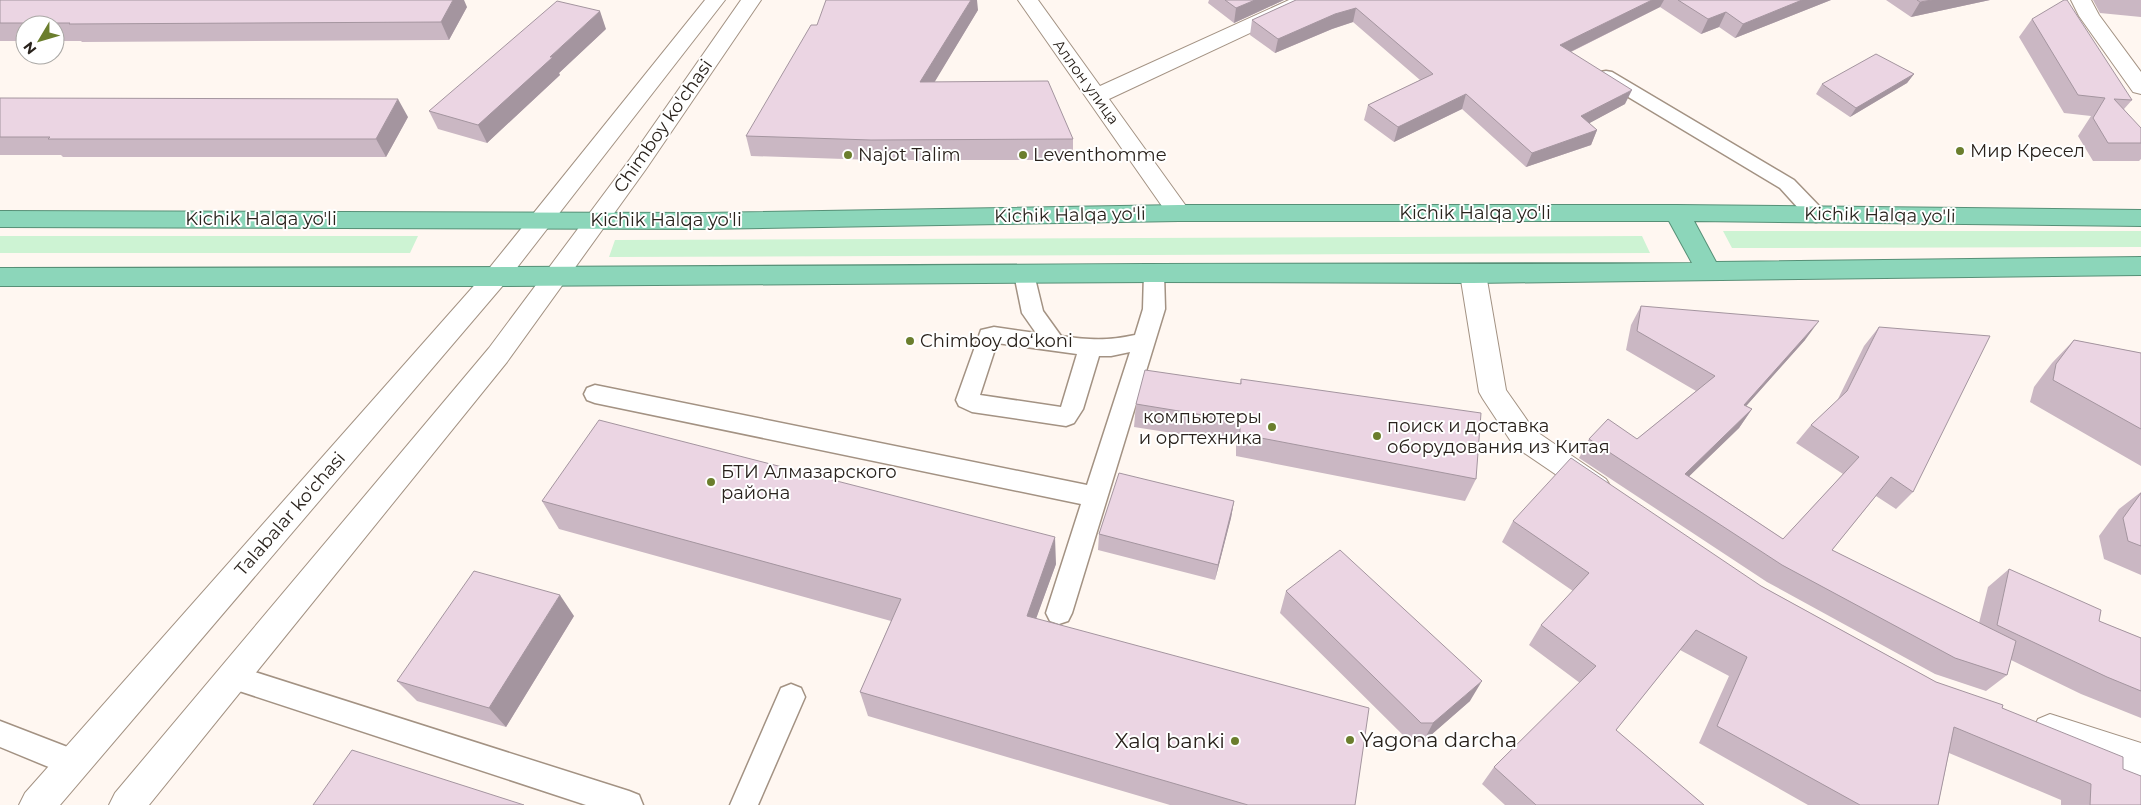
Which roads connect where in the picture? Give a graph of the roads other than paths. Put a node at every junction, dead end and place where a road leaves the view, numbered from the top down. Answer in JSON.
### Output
{"nodes":[{"id":1,"x":715,"y":0,"type":"edge"},
{"id":2,"x":751,"y":0,"type":"edge"},
{"id":3,"x":1028,"y":0,"type":"edge"},
{"id":4,"x":1305,"y":0,"type":"edge"},
{"id":5,"x":2080,"y":0,"type":"edge"},
{"id":6,"x":1592,"y":68,"type":"edge"},
{"id":7,"x":2141,"y":87,"type":"edge"},
{"id":8,"x":1097,"y":96,"type":"junction"},
{"id":9,"x":1179,"y":213,"type":"junction"},
{"id":10,"x":1677,"y":213,"type":"junction"},
{"id":11,"x":1816,"y":215,"type":"junction"},
{"id":12,"x":2141,"y":218,"type":"edge"},
{"id":13,"x":0,"y":219,"type":"edge"},
{"id":14,"x":541,"y":220,"type":"junction"},
{"id":15,"x":597,"y":220,"type":"junction"},
{"id":16,"x":2141,"y":266,"type":"edge"},
{"id":17,"x":1708,"y":270,"type":"junction"},
{"id":18,"x":1154,"y":273,"type":"junction"},
{"id":19,"x":1024,"y":274,"type":"junction"},
{"id":20,"x":1473,"y":274,"type":"junction"},
{"id":21,"x":557,"y":276,"type":"junction"},
{"id":22,"x":0,"y":277,"type":"edge"},
{"id":23,"x":496,"y":277,"type":"junction"},
{"id":24,"x":1143,"y":341,"type":"junction"},
{"id":25,"x":1054,"y":342,"type":"junction"},
{"id":26,"x":1090,"y":348,"type":"junction"},
{"id":27,"x":595,"y":394,"type":"dead end"},
{"id":28,"x":1095,"y":497,"type":"junction"},
{"id":29,"x":1615,"y":499,"type":"edge"},
{"id":30,"x":1059,"y":613,"type":"dead end"},
{"id":31,"x":233,"y":677,"type":"junction"},
{"id":32,"x":790,"y":697,"type":"dead end"},
{"id":33,"x":2027,"y":722,"type":"edge"},
{"id":34,"x":0,"y":734,"type":"edge"},
{"id":35,"x":2141,"y":760,"type":"edge"},
{"id":36,"x":73,"y":763,"type":"junction"},
{"id":37,"x":37,"y":805,"type":"edge"},
{"id":38,"x":127,"y":805,"type":"edge"},
{"id":39,"x":629,"y":805,"type":"edge"},
{"id":40,"x":744,"y":805,"type":"edge"}],
"edges":[{"from":1,"to":14,"type":"main road","name":"Chimboy ko'chasi"},
{"from":2,"to":15,"type":"main road","name":"Chimboy ko'chasi"},
{"from":3,"to":8,"type":"main road","name":"Аллон улица"},
{"from":4,"to":8,"type":"main road"},
{"from":5,"to":7,"type":"main road"},
{"from":6,"to":11,"type":"lane"},
{"from":8,"to":9,"type":"main road","name":"Аллон улица"},
{"from":9,"to":10,"type":"highway","name":"Kichik Halqa yo'li"},
{"from":9,"to":15,"type":"highway","name":"Kichik Halqa yo'li"},
{"from":10,"to":11,"type":"highway","name":"Kichik Halqa yo'li"},
{"from":10,"to":17,"type":"highway"},
{"from":11,"to":12,"type":"highway","name":"Kichik Halqa yo'li"},
{"from":13,"to":14,"type":"highway","name":"Kichik Halqa yo'li"},
{"from":14,"to":15,"type":"highway","name":"Kichik Halqa yo'li"},
{"from":14,"to":23,"type":"main road","name":"Talabalar ko'chasi"},
{"from":15,"to":21,"type":"main road","name":"Chimboy ko'chasi"},
{"from":16,"to":17,"type":"highway"},
{"from":17,"to":20,"type":"highway"},
{"from":18,"to":19,"type":"highway"},
{"from":18,"to":20,"type":"highway"},
{"from":18,"to":24,"type":"lane"},
{"from":19,"to":21,"type":"highway"},
{"from":19,"to":25,"type":"lane"},
{"from":20,"to":29,"type":"main road"},
{"from":21,"to":23,"type":"highway"},
{"from":21,"to":31,"type":"main road"},
{"from":22,"to":23,"type":"highway"},
{"from":23,"to":36,"type":"main road","name":"Talabalar ko'chasi"},
{"from":24,"to":26,"type":"lane"},
{"from":24,"to":28,"type":"lane"},
{"from":25,"to":26,"type":"lane"},
{"from":25,"to":26,"type":"lane"},
{"from":27,"to":28,"type":"lane"},
{"from":28,"to":30,"type":"lane"},
{"from":31,"to":38,"type":"main road"},
{"from":31,"to":39,"type":"lane"},
{"from":32,"to":40,"type":"lane"},
{"from":33,"to":35,"type":"main road"},
{"from":34,"to":36,"type":"lane"},
{"from":36,"to":37,"type":"main road","name":"Talabalar ko'chasi"}]}
